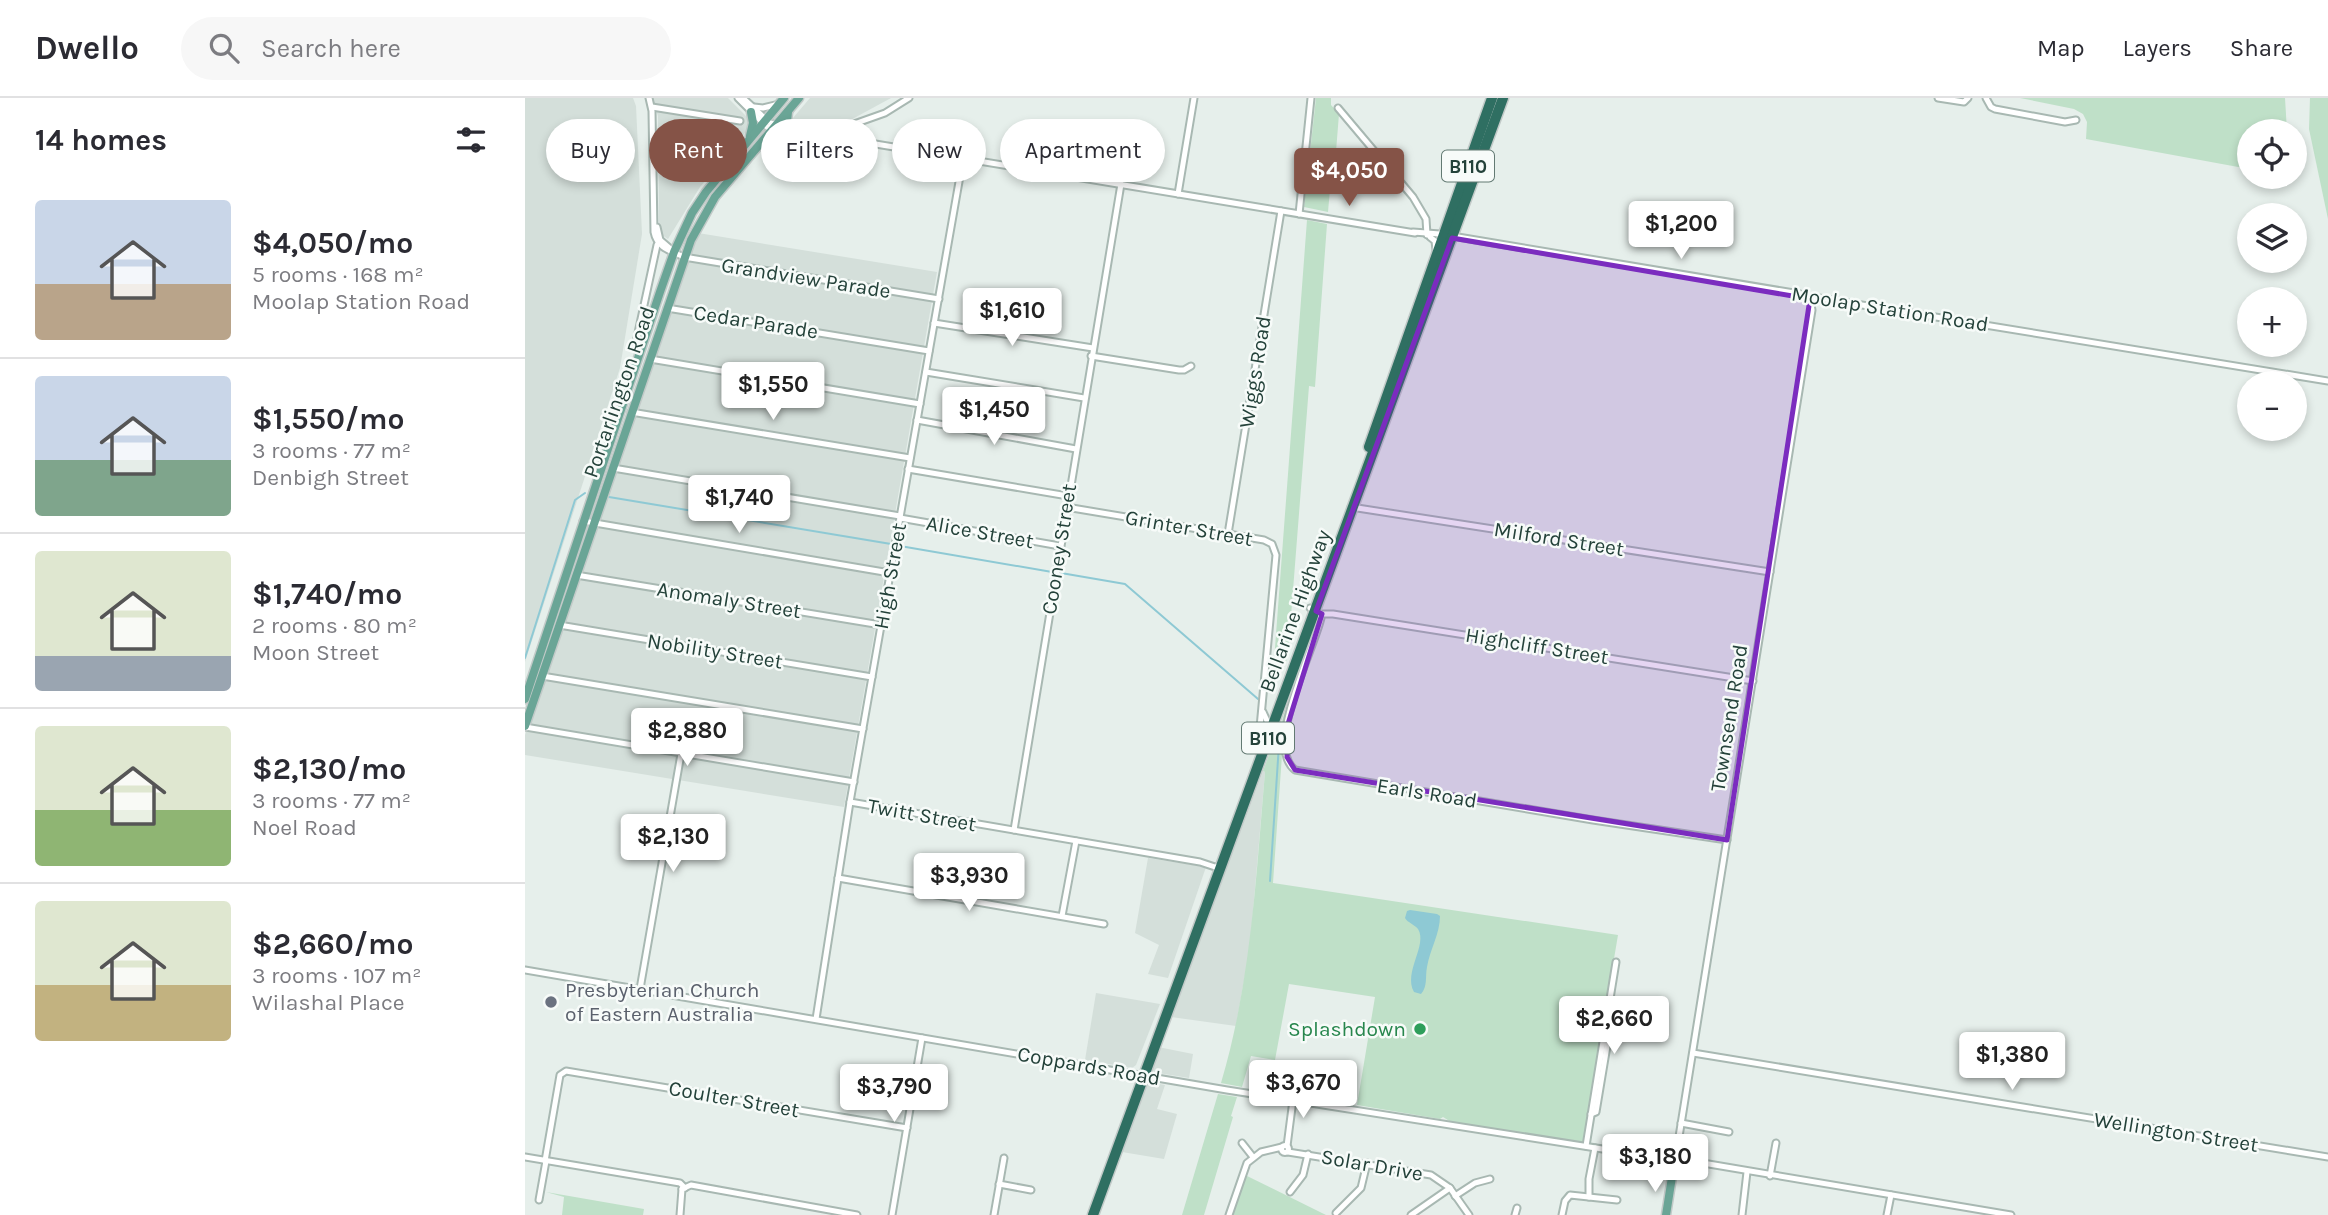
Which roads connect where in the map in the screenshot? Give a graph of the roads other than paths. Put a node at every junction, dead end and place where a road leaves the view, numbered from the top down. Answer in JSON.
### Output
{"nodes":[{"id":1,"x":649,"y":98,"type":"edge"},
{"id":2,"x":741,"y":98,"type":"edge"},
{"id":3,"x":799,"y":98,"type":"edge"},
{"id":4,"x":909,"y":98,"type":"edge"},
{"id":5,"x":1194,"y":98,"type":"edge"},
{"id":6,"x":1311,"y":98,"type":"edge"},
{"id":7,"x":1492,"y":98,"type":"edge"},
{"id":8,"x":1503,"y":98,"type":"edge"},
{"id":9,"x":1940,"y":98,"type":"edge"},
{"id":10,"x":1986,"y":98,"type":"edge"},
{"id":11,"x":783,"y":100,"type":"edge"},
{"id":12,"x":1966,"y":100,"type":"edge"},
{"id":13,"x":652,"y":107,"type":"junction"},
{"id":14,"x":1338,"y":108,"type":"dead end"},
{"id":15,"x":751,"y":109,"type":"junction"},
{"id":16,"x":790,"y":109,"type":"junction"},
{"id":17,"x":727,"y":119,"type":"edge"},
{"id":18,"x":762,"y":119,"type":"edge"},
{"id":19,"x":766,"y":119,"type":"edge"},
{"id":20,"x":781,"y":119,"type":"edge"},
{"id":21,"x":788,"y":119,"type":"edge"},
{"id":22,"x":869,"y":119,"type":"edge"},
{"id":23,"x":2077,"y":120,"type":"dead end"},
{"id":24,"x":761,"y":125,"type":"edge"},
{"id":25,"x":761,"y":141,"type":"edge"},
{"id":26,"x":747,"y":142,"type":"joint"},
{"id":27,"x":986,"y":163,"type":"edge"},
{"id":28,"x":715,"y":182,"type":"edge"},
{"id":29,"x":959,"y":182,"type":"edge"},
{"id":30,"x":1121,"y":184,"type":"junction"},
{"id":31,"x":1178,"y":194,"type":"junction"},
{"id":32,"x":1281,"y":211,"type":"junction"},
{"id":33,"x":1299,"y":214,"type":"junction"},
{"id":34,"x":1427,"y":234,"type":"junction"},
{"id":35,"x":1446,"y":234,"type":"junction"},
{"id":36,"x":659,"y":241,"type":"junction"},
{"id":37,"x":674,"y":252,"type":"junction"},
{"id":38,"x":684,"y":257,"type":"junction"},
{"id":39,"x":1436,"y":257,"type":"junction"},
{"id":40,"x":939,"y":299,"type":"junction"},
{"id":41,"x":1810,"y":299,"type":"junction"},
{"id":42,"x":666,"y":308,"type":"junction"},
{"id":43,"x":935,"y":323,"type":"junction"},
{"id":44,"x":1093,"y":348,"type":"junction"},
{"id":45,"x":929,"y":351,"type":"junction"},
{"id":46,"x":639,"y":356,"type":"junction"},
{"id":47,"x":1091,"y":356,"type":"junction"},
{"id":48,"x":649,"y":359,"type":"junction"},
{"id":49,"x":1191,"y":366,"type":"dead end"},
{"id":50,"x":926,"y":372,"type":"junction"},
{"id":51,"x":2328,"y":381,"type":"edge"},
{"id":52,"x":1084,"y":398,"type":"junction"},
{"id":53,"x":920,"y":404,"type":"junction"},
{"id":54,"x":631,"y":412,"type":"junction"},
{"id":55,"x":917,"y":420,"type":"junction"},
{"id":56,"x":1076,"y":449,"type":"junction"},
{"id":57,"x":910,"y":458,"type":"junction"},
{"id":58,"x":612,"y":468,"type":"junction"},
{"id":59,"x":908,"y":469,"type":"junction"},
{"id":60,"x":1068,"y":496,"type":"junction"},
{"id":61,"x":1066,"y":507,"type":"junction"},
{"id":62,"x":1351,"y":507,"type":"junction"},
{"id":63,"x":900,"y":517,"type":"junction"},
{"id":64,"x":583,"y":522,"type":"junction"},
{"id":65,"x":593,"y":524,"type":"junction"},
{"id":66,"x":1228,"y":534,"type":"junction"},
{"id":67,"x":1059,"y":546,"type":"junction"},
{"id":68,"x":1770,"y":572,"type":"junction"},
{"id":69,"x":890,"y":573,"type":"junction"},
{"id":70,"x":576,"y":575,"type":"junction"},
{"id":71,"x":1315,"y":611,"type":"junction"},
{"id":72,"x":559,"y":625,"type":"junction"},
{"id":73,"x":881,"y":625,"type":"junction"},
{"id":74,"x":542,"y":676,"type":"junction"},
{"id":75,"x":872,"y":677,"type":"junction"},
{"id":76,"x":1753,"y":681,"type":"junction"},
{"id":77,"x":525,"y":699,"type":"edge"},
{"id":78,"x":1262,"y":709,"type":"junction"},
{"id":79,"x":1268,"y":723,"type":"junction"},
{"id":80,"x":525,"y":727,"type":"edge"},
{"id":81,"x":863,"y":729,"type":"junction"},
{"id":82,"x":1269,"y":735,"type":"junction"},
{"id":83,"x":1258,"y":749,"type":"junction"},
{"id":84,"x":681,"y":754,"type":"junction"},
{"id":85,"x":854,"y":782,"type":"junction"},
{"id":86,"x":850,"y":802,"type":"junction"},
{"id":87,"x":1014,"y":830,"type":"junction"},
{"id":88,"x":1727,"y":839,"type":"junction"},
{"id":89,"x":1076,"y":841,"type":"junction"},
{"id":90,"x":1217,"y":865,"type":"junction"},
{"id":91,"x":838,"y":878,"type":"junction"},
{"id":92,"x":1062,"y":916,"type":"junction"},
{"id":93,"x":1104,"y":924,"type":"dead end"},
{"id":94,"x":1616,"y":962,"type":"dead end"},
{"id":95,"x":525,"y":970,"type":"edge"},
{"id":96,"x":640,"y":989,"type":"junction"},
{"id":97,"x":814,"y":1019,"type":"junction"},
{"id":98,"x":922,"y":1038,"type":"junction"},
{"id":99,"x":1693,"y":1053,"type":"junction"},
{"id":100,"x":1141,"y":1075,"type":"junction"},
{"id":101,"x":1293,"y":1100,"type":"junction"},
{"id":102,"x":1681,"y":1123,"type":"junction"},
{"id":103,"x":907,"y":1128,"type":"junction"},
{"id":104,"x":1729,"y":1132,"type":"dead end"},
{"id":105,"x":1242,"y":1143,"type":"dead end"},
{"id":106,"x":1776,"y":1143,"type":"dead end"},
{"id":107,"x":1586,"y":1146,"type":"junction"},
{"id":108,"x":1285,"y":1148,"type":"junction"},
{"id":109,"x":1595,"y":1148,"type":"junction"},
{"id":110,"x":1308,"y":1154,"type":"junction"},
{"id":111,"x":525,"y":1157,"type":"edge"},
{"id":112,"x":1253,"y":1157,"type":"junction"},
{"id":113,"x":2328,"y":1157,"type":"edge"},
{"id":114,"x":1004,"y":1158,"type":"dead end"},
{"id":115,"x":1675,"y":1160,"type":"junction"},
{"id":116,"x":545,"y":1161,"type":"junction"},
{"id":117,"x":1367,"y":1163,"type":"junction"},
{"id":118,"x":1747,"y":1172,"type":"junction"},
{"id":119,"x":1770,"y":1176,"type":"junction"},
{"id":120,"x":1490,"y":1178,"type":"dead end"},
{"id":121,"x":999,"y":1184,"type":"junction"},
{"id":122,"x":684,"y":1188,"type":"junction"},
{"id":123,"x":1450,"y":1188,"type":"junction"},
{"id":124,"x":1031,"y":1190,"type":"dead end"},
{"id":125,"x":1290,"y":1192,"type":"dead end"},
{"id":126,"x":1891,"y":1195,"type":"junction"},
{"id":127,"x":1455,"y":1196,"type":"junction"},
{"id":128,"x":1589,"y":1197,"type":"junction"},
{"id":129,"x":539,"y":1200,"type":"dead end"},
{"id":130,"x":1617,"y":1200,"type":"dead end"},
{"id":131,"x":839,"y":1213,"type":"edge"},
{"id":132,"x":1336,"y":1213,"type":"dead end"},
{"id":133,"x":680,"y":1215,"type":"edge"},
{"id":134,"x":857,"y":1215,"type":"edge"},
{"id":135,"x":892,"y":1215,"type":"edge"},
{"id":136,"x":994,"y":1215,"type":"edge"},
{"id":137,"x":1087,"y":1215,"type":"edge"},
{"id":138,"x":1093,"y":1215,"type":"edge"},
{"id":139,"x":1229,"y":1215,"type":"edge"},
{"id":140,"x":1411,"y":1215,"type":"edge"},
{"id":141,"x":1469,"y":1215,"type":"edge"},
{"id":142,"x":1562,"y":1215,"type":"edge"},
{"id":143,"x":1665,"y":1215,"type":"edge"},
{"id":144,"x":1742,"y":1215,"type":"edge"},
{"id":145,"x":1888,"y":1215,"type":"edge"},
{"id":146,"x":2011,"y":1215,"type":"edge"}],
"edges":[{"from":1,"to":13,"type":"street"},
{"from":2,"to":15,"type":"street"},
{"from":3,"to":16,"type":"main road","name":"Portarlington Road"},
{"from":4,"to":22,"type":"street"},
{"from":5,"to":31,"type":"street"},
{"from":6,"to":33,"type":"street"},
{"from":7,"to":35,"type":"highway","name":"Bellarine Highway","number":"B110"},
{"from":8,"to":35,"type":"highway","name":"Bellarine Highway","number":"B110"},
{"from":9,"to":12,"type":"street"},
{"from":10,"to":23,"type":"street"},
{"from":11,"to":15,"type":"street"},
{"from":11,"to":19,"type":"main road","name":"Portarlington Road"},
{"from":13,"to":17,"type":"street"},
{"from":13,"to":36,"type":"street"},
{"from":14,"to":34,"type":"street"},
{"from":15,"to":18,"type":"street"},
{"from":15,"to":26,"type":"main road"},
{"from":16,"to":20,"type":"main road","name":"Portarlington Road"},
{"from":16,"to":21,"type":"main road"},
{"from":24,"to":26,"type":"main road","name":"Portarlington Road"},
{"from":25,"to":38,"type":"main road","name":"Portarlington Road"},
{"from":27,"to":30,"type":"street","name":"Moolap Station Road"},
{"from":28,"to":37,"type":"main road","name":"Portarlington Road"},
{"from":29,"to":40,"type":"street","name":"High Street"},
{"from":30,"to":31,"type":"street","name":"Moolap Station Road"},
{"from":30,"to":44,"type":"street","name":"Cooney Street"},
{"from":31,"to":32,"type":"street","name":"Moolap Station Road"},
{"from":32,"to":33,"type":"street","name":"Moolap Station Road"},
{"from":32,"to":66,"type":"street","name":"Wiggs Road"},
{"from":33,"to":34,"type":"street","name":"Moolap Station Road"},
{"from":34,"to":35,"type":"street","name":"Moolap Station Road"},
{"from":34,"to":39,"type":"street"},
{"from":35,"to":39,"type":"highway","name":"Bellarine Highway","number":"B110"},
{"from":35,"to":41,"type":"street","name":"Moolap Station Road"},
{"from":35,"to":62,"type":"highway","name":"Bellarine Highway","number":"B110"},
{"from":36,"to":37,"type":"street","name":"Grandview Parade"},
{"from":36,"to":46,"type":"street"},
{"from":37,"to":38,"type":"street","name":"Grandview Parade"},
{"from":37,"to":46,"type":"main road","name":"Portarlington Road"},
{"from":38,"to":40,"type":"street","name":"Grandview Parade"},
{"from":38,"to":42,"type":"main road","name":"Portarlington Road"},
{"from":39,"to":62,"type":"highway","name":"Bellarine Highway","number":"B110"},
{"from":40,"to":43,"type":"street","name":"High Street"},
{"from":41,"to":51,"type":"street","name":"Moolap Station Road"},
{"from":41,"to":68,"type":"street","name":"Townsend Road"},
{"from":42,"to":45,"type":"street","name":"Cedar Parade"},
{"from":42,"to":48,"type":"main road","name":"Portarlington Road"},
{"from":43,"to":44,"type":"street"},
{"from":43,"to":45,"type":"street","name":"High Street"},
{"from":44,"to":47,"type":"street","name":"Cooney Street"},
{"from":45,"to":50,"type":"street","name":"High Street"},
{"from":46,"to":64,"type":"main road","name":"Portarlington Road"},
{"from":47,"to":49,"type":"street"},
{"from":47,"to":52,"type":"street","name":"Cooney Street"},
{"from":48,"to":53,"type":"street"},
{"from":48,"to":54,"type":"main road","name":"Portarlington Road"},
{"from":50,"to":52,"type":"street"},
{"from":50,"to":53,"type":"street","name":"High Street"},
{"from":52,"to":56,"type":"street","name":"Cooney Street"},
{"from":53,"to":55,"type":"street","name":"High Street"},
{"from":54,"to":57,"type":"street"},
{"from":54,"to":58,"type":"main road","name":"Portarlington Road"},
{"from":55,"to":56,"type":"street"},
{"from":55,"to":57,"type":"street","name":"High Street"},
{"from":56,"to":60,"type":"street","name":"Cooney Street"},
{"from":57,"to":59,"type":"street","name":"High Street"},
{"from":58,"to":63,"type":"street","name":"Alice Street"},
{"from":58,"to":65,"type":"main road","name":"Portarlington Road"},
{"from":59,"to":60,"type":"street"},
{"from":59,"to":63,"type":"street","name":"High Street"},
{"from":60,"to":61,"type":"street","name":"Cooney Street"},
{"from":61,"to":66,"type":"street","name":"Grinter Street"},
{"from":61,"to":67,"type":"street","name":"Cooney Street"},
{"from":62,"to":68,"type":"street","name":"Milford Street"},
{"from":62,"to":71,"type":"highway","name":"Bellarine Highway","number":"B110"},
{"from":63,"to":67,"type":"street","name":"Alice Street"},
{"from":63,"to":69,"type":"street","name":"High Street"},
{"from":64,"to":65,"type":"street"},
{"from":64,"to":77,"type":"main road","name":"Portarlington Road"},
{"from":65,"to":69,"type":"street"},
{"from":65,"to":70,"type":"main road","name":"Portarlington Road"},
{"from":66,"to":78,"type":"street","name":"Grinter Street"},
{"from":67,"to":87,"type":"street","name":"Cooney Street"},
{"from":68,"to":76,"type":"street","name":"Townsend Road"},
{"from":69,"to":73,"type":"street","name":"High Street"},
{"from":70,"to":72,"type":"main road","name":"Portarlington Road"},
{"from":70,"to":73,"type":"street","name":"Anomaly Street"},
{"from":71,"to":76,"type":"street","name":"Highcliff Street"},
{"from":71,"to":79,"type":"highway","name":"Bellarine Highway","number":"B110"},
{"from":71,"to":82,"type":"highway","name":"Bellarine Highway","number":"B110"},
{"from":71,"to":88,"type":"street","name":"Earls Road"},
{"from":72,"to":74,"type":"main road","name":"Portarlington Road"},
{"from":72,"to":75,"type":"street","name":"Nobility Street"},
{"from":73,"to":75,"type":"street","name":"High Street"},
{"from":74,"to":80,"type":"main road","name":"Portarlington Road"},
{"from":74,"to":81,"type":"street"},
{"from":75,"to":81,"type":"street","name":"High Street"},
{"from":76,"to":88,"type":"street","name":"Townsend Road"},
{"from":78,"to":79,"type":"street","name":"Grinter Street"},
{"from":78,"to":83,"type":"street","name":"Grinter Street"},
{"from":79,"to":82,"type":"highway"},
{"from":79,"to":83,"type":"highway","name":"Bellarine Highway","number":"B110"},
{"from":80,"to":84,"type":"street"},
{"from":81,"to":85,"type":"street","name":"High Street"},
{"from":82,"to":90,"type":"highway","name":"Bellarine Highway","number":"B110"},
{"from":83,"to":90,"type":"highway","name":"Bellarine Highway","number":"B110"},
{"from":84,"to":85,"type":"street"},
{"from":84,"to":96,"type":"street"},
{"from":85,"to":86,"type":"street","name":"High Street"},
{"from":86,"to":87,"type":"street","name":"Twitt Street"},
{"from":86,"to":91,"type":"street","name":"High Street"},
{"from":87,"to":89,"type":"street","name":"Twitt Street"},
{"from":88,"to":99,"type":"street","name":"Townsend Road"},
{"from":89,"to":90,"type":"street","name":"Twitt Street"},
{"from":89,"to":92,"type":"street"},
{"from":90,"to":100,"type":"highway","name":"Bellarine Highway","number":"B110"},
{"from":91,"to":92,"type":"street"},
{"from":91,"to":97,"type":"street","name":"High Street"},
{"from":92,"to":93,"type":"street"},
{"from":94,"to":107,"type":"street"},
{"from":95,"to":96,"type":"street","name":"Coppards Road"},
{"from":96,"to":97,"type":"street","name":"Coppards Road"},
{"from":97,"to":98,"type":"street","name":"Coppards Road"},
{"from":98,"to":100,"type":"street","name":"Coppards Road"},
{"from":98,"to":103,"type":"street"},
{"from":99,"to":102,"type":"street","name":"Townsend Road"},
{"from":99,"to":113,"type":"street","name":"Wellington Street"},
{"from":100,"to":101,"type":"street","name":"Coppards Road"},
{"from":100,"to":137,"type":"highway","name":"Bellarine Highway","number":"B110"},
{"from":100,"to":138,"type":"highway","name":"Bellarine Highway","number":"B110"},
{"from":101,"to":107,"type":"street","name":"Coppards Road"},
{"from":101,"to":108,"type":"street"},
{"from":102,"to":104,"type":"street"},
{"from":102,"to":115,"type":"street","name":"Townsend Road"},
{"from":103,"to":116,"type":"street","name":"Coulter Street"},
{"from":103,"to":135,"type":"street"},
{"from":105,"to":112,"type":"street"},
{"from":106,"to":119,"type":"street"},
{"from":107,"to":109,"type":"street","name":"Coppards Road"},
{"from":108,"to":110,"type":"street","name":"Solar Drive"},
{"from":108,"to":112,"type":"street"},
{"from":109,"to":115,"type":"street","name":"Coppards Road"},
{"from":109,"to":128,"type":"street"},
{"from":110,"to":117,"type":"street","name":"Solar Drive"},
{"from":110,"to":125,"type":"street"},
{"from":111,"to":116,"type":"street"},
{"from":112,"to":139,"type":"street"},
{"from":114,"to":121,"type":"street"},
{"from":115,"to":118,"type":"street","name":"Coppards Road"},
{"from":115,"to":143,"type":"main road","name":"Townsend Road"},
{"from":116,"to":122,"type":"street"},
{"from":116,"to":129,"type":"street"},
{"from":117,"to":123,"type":"street","name":"Solar Drive"},
{"from":117,"to":132,"type":"street"},
{"from":118,"to":119,"type":"street","name":"Coppards Road"},
{"from":118,"to":144,"type":"street"},
{"from":119,"to":126,"type":"street","name":"Coppards Road"},
{"from":120,"to":127,"type":"street"},
{"from":121,"to":124,"type":"street"},
{"from":121,"to":136,"type":"street"},
{"from":122,"to":131,"type":"street"},
{"from":122,"to":133,"type":"street"},
{"from":123,"to":127,"type":"street","name":"Solar Drive"},
{"from":123,"to":140,"type":"street"},
{"from":126,"to":145,"type":"street"},
{"from":126,"to":146,"type":"street","name":"Coppards Road"},
{"from":127,"to":141,"type":"street","name":"Solar Drive"},
{"from":128,"to":130,"type":"street"},
{"from":128,"to":142,"type":"street"},
{"from":131,"to":134,"type":"street"}]}
